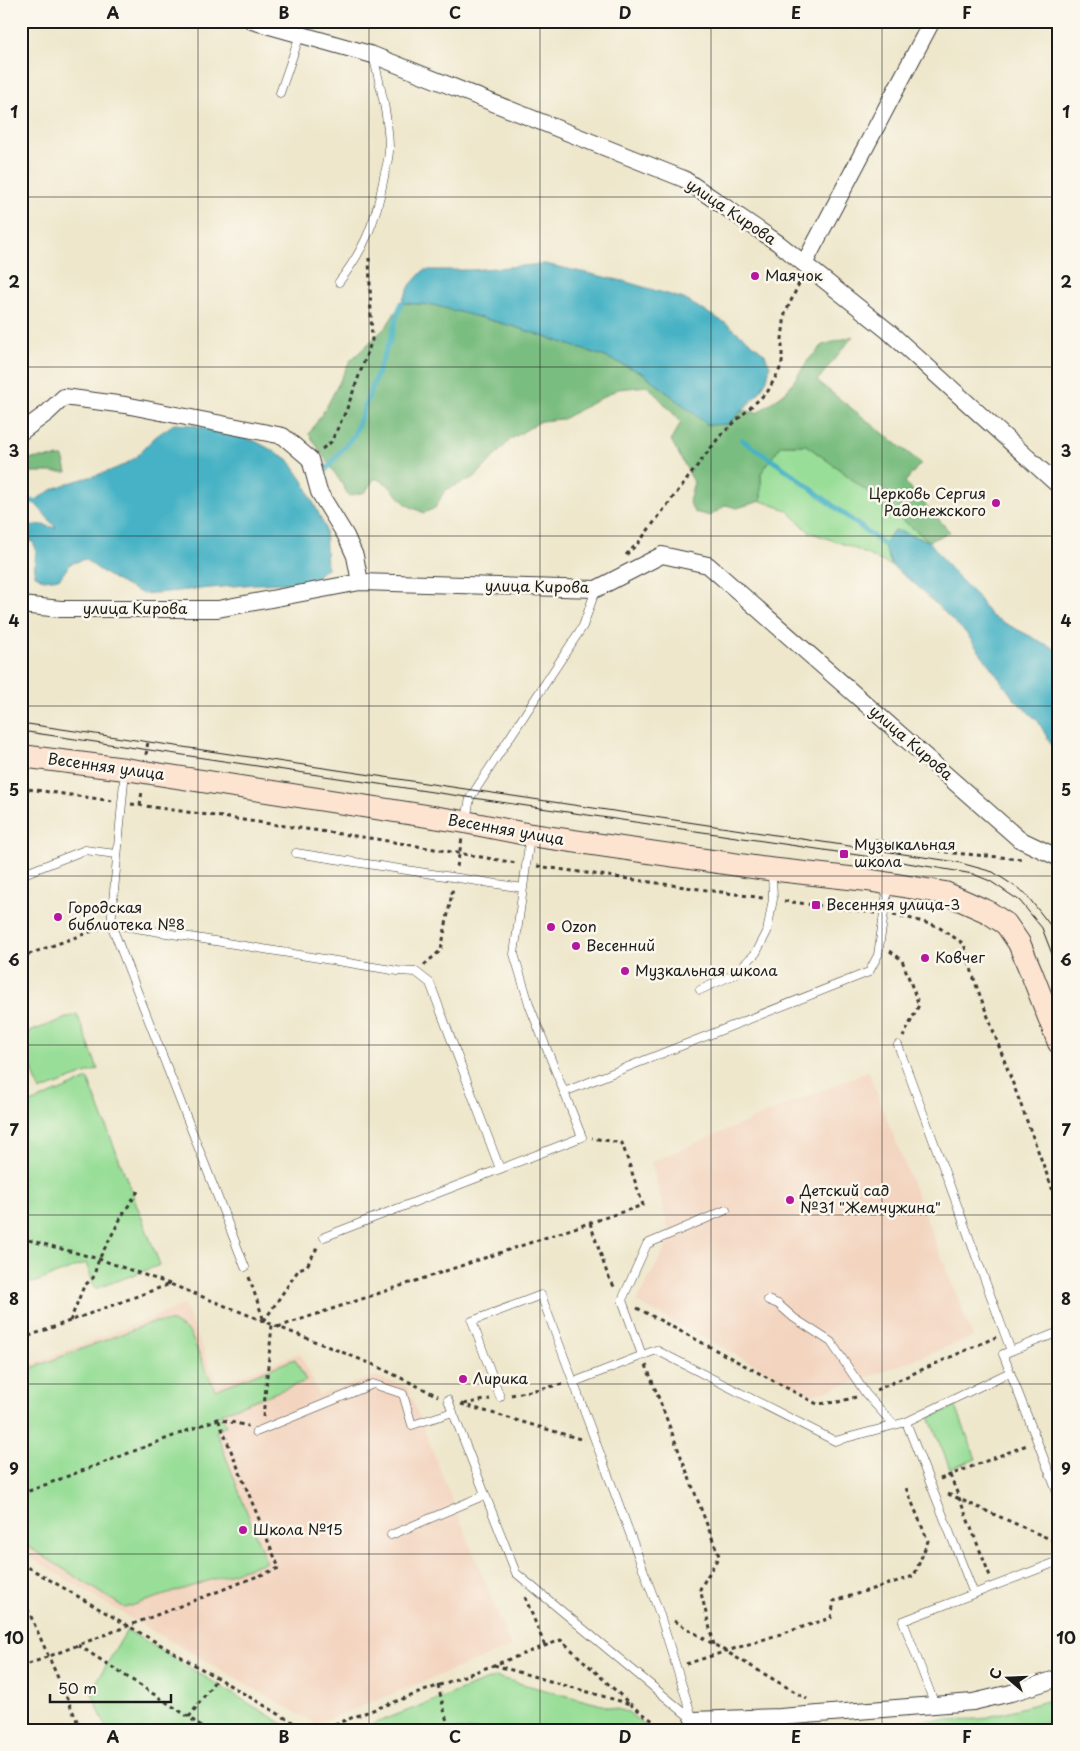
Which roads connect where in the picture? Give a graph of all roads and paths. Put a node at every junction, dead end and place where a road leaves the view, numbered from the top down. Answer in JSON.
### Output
{"nodes":[{"id":1,"x":252,"y":21,"type":"edge"},
{"id":2,"x":932,"y":21,"type":"edge"},
{"id":3,"x":300,"y":35,"type":"junction"},
{"id":4,"x":373,"y":55,"type":"junction"},
{"id":5,"x":280,"y":93,"type":"dead end"},
{"id":6,"x":368,"y":236,"type":"junction"},
{"id":7,"x":803,"y":271,"type":"junction"},
{"id":8,"x":340,"y":282,"type":"dead end"},
{"id":9,"x":21,"y":432,"type":"edge"},
{"id":10,"x":310,"y":459,"type":"junction"},
{"id":11,"x":1059,"y":486,"type":"edge"},
{"id":12,"x":621,"y":560,"type":"dead end"},
{"id":13,"x":360,"y":582,"type":"junction"},
{"id":14,"x":596,"y":589,"type":"junction"},
{"id":15,"x":21,"y":605,"type":"edge"},
{"id":16,"x":21,"y":756,"type":"edge"},
{"id":17,"x":125,"y":769,"type":"junction"},
{"id":18,"x":21,"y":788,"type":"edge"},
{"id":19,"x":122,"y":802,"type":"junction"},
{"id":20,"x":465,"y":822,"type":"junction"},
{"id":21,"x":531,"y":835,"type":"junction"},
{"id":22,"x":874,"y":840,"type":"dead end"},
{"id":23,"x":296,"y":853,"type":"dead end"},
{"id":24,"x":116,"y":854,"type":"junction"},
{"id":25,"x":1057,"y":858,"type":"edge"},
{"id":26,"x":527,"y":865,"type":"junction"},
{"id":27,"x":772,"y":870,"type":"junction"},
{"id":28,"x":21,"y":874,"type":"edge"},
{"id":29,"x":888,"y":883,"type":"junction"},
{"id":30,"x":523,"y":888,"type":"junction"},
{"id":31,"x":453,"y":890,"type":"dead end"},
{"id":32,"x":773,"y":899,"type":"junction"},
{"id":33,"x":884,"y":914,"type":"junction"},
{"id":34,"x":111,"y":924,"type":"junction"},
{"id":35,"x":880,"y":943,"type":"junction"},
{"id":36,"x":21,"y":957,"type":"edge"},
{"id":37,"x":416,"y":972,"type":"junction"},
{"id":38,"x":700,"y":990,"type":"dead end"},
{"id":39,"x":1059,"y":1043,"type":"edge"},
{"id":40,"x":898,"y":1044,"type":"joint"},
{"id":41,"x":564,"y":1092,"type":"junction"},
{"id":42,"x":582,"y":1137,"type":"junction"},
{"id":43,"x":500,"y":1169,"type":"junction"},
{"id":44,"x":140,"y":1188,"type":"dead end"},
{"id":45,"x":1059,"y":1207,"type":"edge"},
{"id":46,"x":726,"y":1210,"type":"dead end"},
{"id":47,"x":590,"y":1223,"type":"junction"},
{"id":48,"x":324,"y":1237,"type":"joint"},
{"id":49,"x":21,"y":1238,"type":"edge"},
{"id":50,"x":99,"y":1259,"type":"junction"},
{"id":51,"x":245,"y":1267,"type":"joint"},
{"id":52,"x":170,"y":1284,"type":"junction"},
{"id":53,"x":622,"y":1300,"type":"junction"},
{"id":54,"x":768,"y":1300,"type":"dead end"},
{"id":55,"x":69,"y":1321,"type":"junction"},
{"id":56,"x":264,"y":1321,"type":"junction"},
{"id":57,"x":272,"y":1325,"type":"junction"},
{"id":58,"x":278,"y":1327,"type":"junction"},
{"id":59,"x":1059,"y":1332,"type":"edge"},
{"id":60,"x":1005,"y":1333,"type":"junction"},
{"id":61,"x":21,"y":1339,"type":"edge"},
{"id":62,"x":1011,"y":1351,"type":"junction"},
{"id":63,"x":642,"y":1355,"type":"junction"},
{"id":64,"x":1010,"y":1372,"type":"junction"},
{"id":65,"x":574,"y":1382,"type":"junction"},
{"id":66,"x":866,"y":1394,"type":"junction"},
{"id":67,"x":500,"y":1397,"type":"junction"},
{"id":68,"x":448,"y":1400,"type":"junction"},
{"id":69,"x":464,"y":1405,"type":"junction"},
{"id":70,"x":453,"y":1412,"type":"junction"},
{"id":71,"x":218,"y":1419,"type":"junction"},
{"id":72,"x":906,"y":1422,"type":"junction"},
{"id":73,"x":894,"y":1425,"type":"junction"},
{"id":74,"x":259,"y":1430,"type":"junction"},
{"id":75,"x":1037,"y":1441,"type":"junction"},
{"id":76,"x":596,"y":1444,"type":"junction"},
{"id":77,"x":950,"y":1474,"type":"junction"},
{"id":78,"x":931,"y":1484,"type":"junction"},
{"id":79,"x":906,"y":1488,"type":"dead end"},
{"id":80,"x":21,"y":1494,"type":"edge"},
{"id":81,"x":485,"y":1495,"type":"junction"},
{"id":82,"x":1059,"y":1497,"type":"edge"},
{"id":83,"x":961,"y":1501,"type":"junction"},
{"id":84,"x":390,"y":1536,"type":"dead end"},
{"id":85,"x":1059,"y":1543,"type":"edge"},
{"id":86,"x":1059,"y":1561,"type":"edge"},
{"id":87,"x":21,"y":1563,"type":"edge"},
{"id":88,"x":516,"y":1573,"type":"junction"},
{"id":89,"x":994,"y":1586,"type":"junction"},
{"id":90,"x":21,"y":1594,"type":"edge"},
{"id":91,"x":974,"y":1594,"type":"junction"},
{"id":92,"x":659,"y":1612,"type":"junction"},
{"id":93,"x":128,"y":1626,"type":"junction"},
{"id":94,"x":714,"y":1644,"type":"junction"},
{"id":95,"x":77,"y":1645,"type":"junction"},
{"id":96,"x":545,"y":1646,"type":"junction"},
{"id":97,"x":726,"y":1652,"type":"junction"},
{"id":98,"x":49,"y":1656,"type":"junction"},
{"id":99,"x":494,"y":1665,"type":"junction"},
{"id":100,"x":21,"y":1667,"type":"edge"},
{"id":101,"x":676,"y":1668,"type":"junction"},
{"id":102,"x":217,"y":1678,"type":"junction"},
{"id":103,"x":1059,"y":1678,"type":"edge"},
{"id":104,"x":438,"y":1685,"type":"junction"},
{"id":105,"x":630,"y":1704,"type":"junction"},
{"id":106,"x":935,"y":1705,"type":"junction"},
{"id":107,"x":829,"y":1712,"type":"junction"},
{"id":108,"x":189,"y":1717,"type":"junction"},
{"id":109,"x":693,"y":1720,"type":"junction"},
{"id":110,"x":328,"y":1726,"type":"junction"},
{"id":111,"x":81,"y":1730,"type":"edge"},
{"id":112,"x":205,"y":1730,"type":"edge"},
{"id":113,"x":306,"y":1730,"type":"edge"},
{"id":114,"x":319,"y":1730,"type":"edge"},
{"id":115,"x":335,"y":1730,"type":"edge"},
{"id":116,"x":449,"y":1730,"type":"edge"},
{"id":117,"x":665,"y":1730,"type":"edge"}],
"edges":[{"from":1,"to":3,"type":"street","name":"улица Кирова"},
{"from":2,"to":7,"type":"street"},
{"from":3,"to":4,"type":"street","name":"улица Кирова"},
{"from":3,"to":5,"type":"lane"},
{"from":4,"to":6,"type":"lane"},
{"from":4,"to":7,"type":"street","name":"улица Кирова"},
{"from":6,"to":8,"type":"lane"},
{"from":6,"to":10,"type":"path"},
{"from":7,"to":11,"type":"street","name":"улица Кирова"},
{"from":7,"to":12,"type":"path"},
{"from":9,"to":10,"type":"street"},
{"from":10,"to":13,"type":"street"},
{"from":13,"to":14,"type":"street","name":"улица Кирова"},
{"from":13,"to":15,"type":"street","name":"улица Кирова"},
{"from":14,"to":20,"type":"lane"},
{"from":14,"to":25,"type":"street","name":"улица Кирова"},
{"from":16,"to":17,"type":"main road","name":"Весенняя улица"},
{"from":17,"to":19,"type":"lane"},
{"from":17,"to":20,"type":"main road","name":"Весенняя улица"},
{"from":18,"to":19,"type":"path"},
{"from":19,"to":24,"type":"lane"},
{"from":19,"to":26,"type":"path"},
{"from":20,"to":21,"type":"main road","name":"Весенняя улица"},
{"from":21,"to":26,"type":"lane"},
{"from":21,"to":27,"type":"main road","name":"Весенняя улица"},
{"from":22,"to":25,"type":"path"},
{"from":23,"to":30,"type":"lane"},
{"from":24,"to":28,"type":"lane"},
{"from":24,"to":34,"type":"lane"},
{"from":26,"to":30,"type":"lane"},
{"from":26,"to":32,"type":"path"},
{"from":27,"to":29,"type":"main road","name":"Весенняя улица"},
{"from":27,"to":32,"type":"lane"},
{"from":29,"to":33,"type":"lane"},
{"from":29,"to":39,"type":"main road","name":"Весенняя улица"},
{"from":30,"to":41,"type":"lane"},
{"from":31,"to":37,"type":"path"},
{"from":32,"to":33,"type":"path"},
{"from":32,"to":38,"type":"lane"},
{"from":33,"to":35,"type":"lane"},
{"from":33,"to":45,"type":"path"},
{"from":34,"to":36,"type":"path"},
{"from":34,"to":37,"type":"lane"},
{"from":34,"to":51,"type":"lane"},
{"from":35,"to":40,"type":"path"},
{"from":35,"to":41,"type":"lane"},
{"from":37,"to":43,"type":"lane"},
{"from":40,"to":60,"type":"lane"},
{"from":41,"to":42,"type":"lane"},
{"from":42,"to":43,"type":"lane"},
{"from":42,"to":47,"type":"path"},
{"from":43,"to":48,"type":"lane"},
{"from":44,"to":50,"type":"path"},
{"from":46,"to":53,"type":"lane"},
{"from":47,"to":53,"type":"path"},
{"from":47,"to":58,"type":"path"},
{"from":48,"to":56,"type":"path"},
{"from":49,"to":50,"type":"path"},
{"from":50,"to":52,"type":"path"},
{"from":50,"to":55,"type":"path"},
{"from":51,"to":56,"type":"path"},
{"from":52,"to":55,"type":"path"},
{"from":52,"to":56,"type":"path"},
{"from":53,"to":63,"type":"lane"},
{"from":53,"to":66,"type":"path"},
{"from":54,"to":66,"type":"lane"},
{"from":55,"to":61,"type":"path"},
{"from":56,"to":57,"type":"path"},
{"from":57,"to":58,"type":"path"},
{"from":57,"to":74,"type":"path"},
{"from":58,"to":68,"type":"path"},
{"from":59,"to":62,"type":"lane"},
{"from":60,"to":62,"type":"lane"},
{"from":60,"to":66,"type":"path"},
{"from":62,"to":64,"type":"lane"},
{"from":63,"to":65,"type":"lane"},
{"from":63,"to":73,"type":"lane"},
{"from":63,"to":94,"type":"path"},
{"from":64,"to":72,"type":"lane"},
{"from":64,"to":75,"type":"lane"},
{"from":65,"to":67,"type":"path"},
{"from":65,"to":67,"type":"lane"},
{"from":65,"to":76,"type":"lane"},
{"from":66,"to":73,"type":"lane"},
{"from":67,"to":69,"type":"path"},
{"from":68,"to":69,"type":"path"},
{"from":68,"to":70,"type":"lane"},
{"from":69,"to":76,"type":"path"},
{"from":70,"to":74,"type":"lane"},
{"from":70,"to":81,"type":"lane"},
{"from":71,"to":74,"type":"path"},
{"from":71,"to":80,"type":"path"},
{"from":71,"to":93,"type":"path"},
{"from":72,"to":73,"type":"lane"},
{"from":72,"to":78,"type":"lane"},
{"from":75,"to":77,"type":"path"},
{"from":75,"to":82,"type":"lane"},
{"from":76,"to":92,"type":"lane"},
{"from":77,"to":78,"type":"path"},
{"from":77,"to":83,"type":"path"},
{"from":78,"to":83,"type":"path"},
{"from":78,"to":91,"type":"lane"},
{"from":79,"to":97,"type":"path"},
{"from":81,"to":84,"type":"lane"},
{"from":81,"to":88,"type":"lane"},
{"from":83,"to":85,"type":"path"},
{"from":83,"to":89,"type":"path"},
{"from":86,"to":89,"type":"lane"},
{"from":87,"to":93,"type":"path"},
{"from":88,"to":96,"type":"path"},
{"from":88,"to":109,"type":"lane"},
{"from":89,"to":91,"type":"lane"},
{"from":90,"to":98,"type":"path"},
{"from":91,"to":106,"type":"lane"},
{"from":92,"to":94,"type":"path"},
{"from":92,"to":101,"type":"lane"},
{"from":93,"to":95,"type":"path"},
{"from":93,"to":102,"type":"path"},
{"from":94,"to":97,"type":"path"},
{"from":95,"to":98,"type":"path"},
{"from":95,"to":108,"type":"path"},
{"from":96,"to":99,"type":"path"},
{"from":96,"to":105,"type":"path"},
{"from":97,"to":101,"type":"path"},
{"from":97,"to":107,"type":"path"},
{"from":98,"to":100,"type":"path"},
{"from":98,"to":111,"type":"path"},
{"from":99,"to":104,"type":"path"},
{"from":99,"to":105,"type":"path"},
{"from":101,"to":109,"type":"lane"},
{"from":102,"to":108,"type":"path"},
{"from":102,"to":113,"type":"path"},
{"from":103,"to":106,"type":"street"},
{"from":104,"to":110,"type":"path"},
{"from":104,"to":116,"type":"path"},
{"from":105,"to":117,"type":"path"},
{"from":106,"to":107,"type":"street"},
{"from":107,"to":109,"type":"street"},
{"from":108,"to":112,"type":"path"},
{"from":110,"to":114,"type":"path"},
{"from":110,"to":115,"type":"path"}]}
